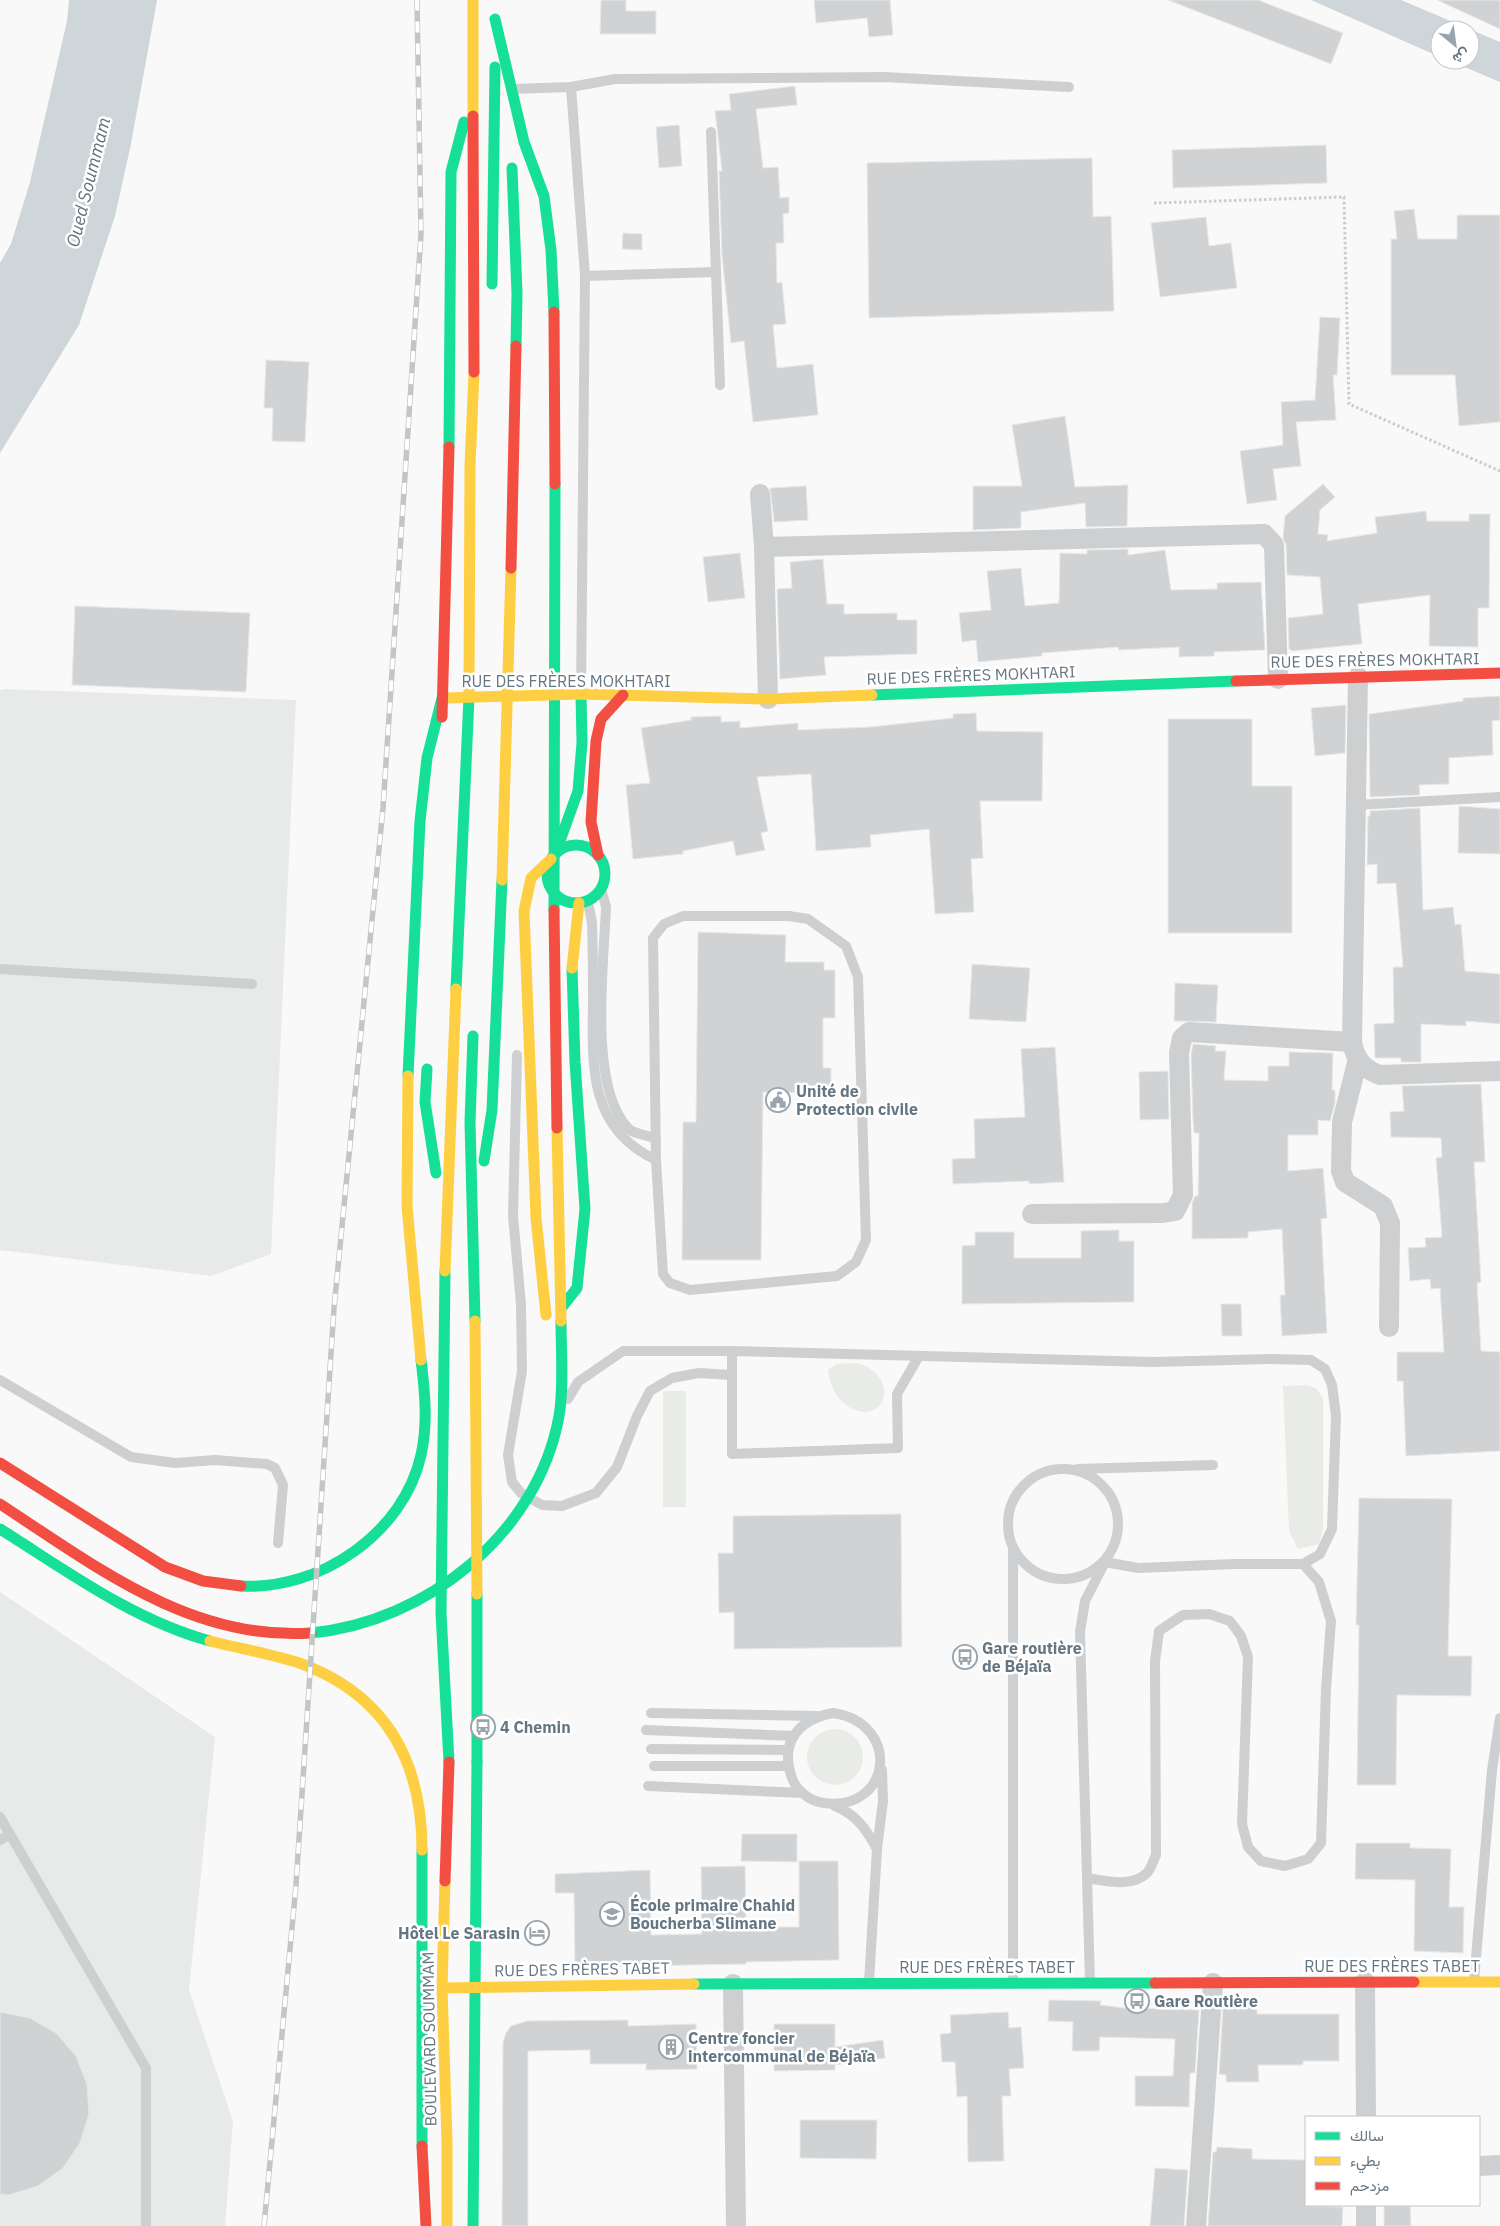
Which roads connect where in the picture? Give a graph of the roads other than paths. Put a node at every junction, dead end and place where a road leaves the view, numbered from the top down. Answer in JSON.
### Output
{"nodes":[{"id":1,"x":473,"y":0,"type":"edge"},
{"id":2,"x":495,"y":14,"type":"junction"},
{"id":3,"x":571,"y":87,"type":"junction"},
{"id":4,"x":1069,"y":87,"type":"dead end"},
{"id":5,"x":473,"y":89,"type":"junction"},
{"id":6,"x":511,"y":89,"type":"junction"},
{"id":7,"x":506,"y":118,"type":"dead end"},
{"id":8,"x":711,"y":132,"type":"dead end"},
{"id":9,"x":511,"y":158,"type":"dead end"},
{"id":10,"x":716,"y":272,"type":"junction"},
{"id":11,"x":586,"y":276,"type":"junction"},
{"id":12,"x":492,"y":295,"type":"dead end"},
{"id":13,"x":720,"y":385,"type":"dead end"},
{"id":14,"x":760,"y":494,"type":"dead end"},
{"id":15,"x":764,"y":547,"type":"junction"},
{"id":16,"x":1500,"y":674,"type":"edge"},
{"id":17,"x":1358,"y":677,"type":"junction"},
{"id":18,"x":1278,"y":679,"type":"junction"},
{"id":19,"x":484,"y":681,"type":"dead end"},
{"id":20,"x":581,"y":694,"type":"junction"},
{"id":21,"x":623,"y":695,"type":"junction"},
{"id":22,"x":442,"y":698,"type":"junction"},
{"id":23,"x":508,"y":698,"type":"junction"},
{"id":24,"x":768,"y":699,"type":"junction"},
{"id":25,"x":483,"y":711,"type":"dead end"},
{"id":26,"x":441,"y":747,"type":"dead end"},
{"id":27,"x":1500,"y":797,"type":"edge"},
{"id":28,"x":1356,"y":805,"type":"junction"},
{"id":29,"x":598,"y":854,"type":"junction"},
{"id":30,"x":554,"y":856,"type":"junction"},
{"id":31,"x":601,"y":889,"type":"junction"},
{"id":32,"x":583,"y":902,"type":"junction"},
{"id":33,"x":0,"y":969,"type":"edge"},
{"id":34,"x":252,"y":984,"type":"dead end"},
{"id":35,"x":527,"y":1010,"type":"junction"},
{"id":36,"x":474,"y":1023,"type":"dead end"},
{"id":37,"x":1355,"y":1050,"type":"junction"},
{"id":38,"x":428,"y":1052,"type":"dead end"},
{"id":39,"x":1500,"y":1071,"type":"edge"},
{"id":40,"x":656,"y":1138,"type":"junction"},
{"id":41,"x":656,"y":1160,"type":"junction"},
{"id":42,"x":1032,"y":1214,"type":"dead end"},
{"id":43,"x":474,"y":1222,"type":"junction"},
{"id":44,"x":445,"y":1239,"type":"junction"},
{"id":45,"x":562,"y":1308,"type":"junction"},
{"id":46,"x":1390,"y":1327,"type":"dead end"},
{"id":47,"x":547,"y":1328,"type":"dead end"},
{"id":48,"x":732,"y":1351,"type":"junction"},
{"id":49,"x":918,"y":1356,"type":"junction"},
{"id":50,"x":732,"y":1375,"type":"junction"},
{"id":51,"x":0,"y":1380,"type":"edge"},
{"id":52,"x":559,"y":1416,"type":"junction"},
{"id":53,"x":0,"y":1463,"type":"edge"},
{"id":54,"x":1212,"y":1465,"type":"dead end"},
{"id":55,"x":1069,"y":1469,"type":"junction"},
{"id":56,"x":524,"y":1479,"type":"dead end"},
{"id":57,"x":0,"y":1504,"type":"edge"},
{"id":58,"x":0,"y":1529,"type":"edge"},
{"id":59,"x":278,"y":1543,"type":"dead end"},
{"id":60,"x":1013,"y":1549,"type":"junction"},
{"id":61,"x":1105,"y":1562,"type":"junction"},
{"id":62,"x":1303,"y":1564,"type":"junction"},
{"id":63,"x":133,"y":1574,"type":"dead end"},
{"id":64,"x":401,"y":1594,"type":"dead end"},
{"id":65,"x":222,"y":1612,"type":"dead end"},
{"id":66,"x":342,"y":1615,"type":"dead end"},
{"id":67,"x":315,"y":1620,"type":"dead end"},
{"id":68,"x":281,"y":1621,"type":"dead end"},
{"id":69,"x":298,"y":1621,"type":"dead end"},
{"id":70,"x":651,"y":1713,"type":"dead end"},
{"id":71,"x":818,"y":1716,"type":"junction"},
{"id":72,"x":1500,"y":1718,"type":"edge"},
{"id":73,"x":646,"y":1730,"type":"dead end"},
{"id":74,"x":794,"y":1736,"type":"junction"},
{"id":75,"x":651,"y":1749,"type":"dead end"},
{"id":76,"x":788,"y":1750,"type":"junction"},
{"id":77,"x":654,"y":1766,"type":"dead end"},
{"id":78,"x":788,"y":1766,"type":"junction"},
{"id":79,"x":881,"y":1766,"type":"junction"},
{"id":80,"x":648,"y":1786,"type":"dead end"},
{"id":81,"x":802,"y":1793,"type":"junction"},
{"id":82,"x":832,"y":1804,"type":"junction"},
{"id":83,"x":0,"y":1817,"type":"edge"},
{"id":84,"x":10,"y":1834,"type":"junction"},
{"id":85,"x":0,"y":1840,"type":"edge"},
{"id":86,"x":877,"y":1848,"type":"junction"},
{"id":87,"x":1086,"y":1878,"type":"junction"},
{"id":88,"x":1213,"y":1982,"type":"junction"},
{"id":89,"x":1365,"y":1982,"type":"junction"},
{"id":90,"x":1474,"y":1982,"type":"junction"},
{"id":91,"x":1500,"y":1982,"type":"edge"},
{"id":92,"x":869,"y":1983,"type":"junction"},
{"id":93,"x":1013,"y":1983,"type":"junction"},
{"id":94,"x":1090,"y":1983,"type":"junction"},
{"id":95,"x":733,"y":1984,"type":"junction"},
{"id":96,"x":475,"y":1987,"type":"junction"},
{"id":97,"x":442,"y":1988,"type":"junction"},
{"id":98,"x":1366,"y":2116,"type":"edge"},
{"id":99,"x":1500,"y":2165,"type":"edge"},
{"id":100,"x":1480,"y":2166,"type":"edge"},
{"id":101,"x":1366,"y":2206,"type":"edge"},
{"id":102,"x":146,"y":2226,"type":"edge"},
{"id":103,"x":426,"y":2226,"type":"edge"},
{"id":104,"x":446,"y":2226,"type":"edge"},
{"id":105,"x":473,"y":2226,"type":"edge"},
{"id":106,"x":736,"y":2226,"type":"edge"},
{"id":107,"x":1196,"y":2226,"type":"edge"},
{"id":108,"x":1366,"y":2226,"type":"edge"}],
"edges":[{"from":1,"to":5,"type":"main road"},
{"from":2,"to":6,"type":"main road"},
{"from":2,"to":7,"type":"main road"},
{"from":2,"to":12,"type":"main road"},
{"from":3,"to":4,"type":"lane"},
{"from":3,"to":6,"type":"lane"},
{"from":3,"to":11,"type":"lane"},
{"from":5,"to":22,"type":"main road"},
{"from":5,"to":44,"type":"main road"},
{"from":6,"to":45,"type":"main road"},
{"from":8,"to":10,"type":"lane"},
{"from":9,"to":23,"type":"main road"},
{"from":10,"to":11,"type":"lane"},
{"from":10,"to":13,"type":"lane"},
{"from":11,"to":20,"type":"lane"},
{"from":14,"to":15,"type":"street"},
{"from":15,"to":18,"type":"street"},
{"from":15,"to":24,"type":"street"},
{"from":16,"to":17,"type":"main road","name":"RUE DES FRÈRES MOKHTARI"},
{"from":17,"to":18,"type":"main road","name":"RUE DES FRÈRES MOKHTARI"},
{"from":17,"to":28,"type":"street"},
{"from":18,"to":24,"type":"main road","name":"RUE DES FRÈRES MOKHTARI"},
{"from":19,"to":25,"type":"main road"},
{"from":20,"to":21,"type":"main road","name":"RUE DES FRÈRES MOKHTARI"},
{"from":20,"to":23,"type":"main road","name":"RUE DES FRÈRES MOKHTARI"},
{"from":20,"to":30,"type":"main road"},
{"from":21,"to":24,"type":"main road","name":"RUE DES FRÈRES MOKHTARI"},
{"from":21,"to":29,"type":"main road"},
{"from":22,"to":23,"type":"main road","name":"RUE DES FRÈRES MOKHTARI"},
{"from":22,"to":26,"type":"main road"},
{"from":22,"to":53,"type":"main road"},
{"from":23,"to":43,"type":"main road"},
{"from":27,"to":28,"type":"lane"},
{"from":28,"to":37,"type":"street"},
{"from":29,"to":30,"type":"main road"},
{"from":29,"to":31,"type":"main road"},
{"from":30,"to":32,"type":"main road"},
{"from":30,"to":35,"type":"main road"},
{"from":31,"to":32,"type":"main road"},
{"from":31,"to":40,"type":"lane"},
{"from":32,"to":41,"type":"lane"},
{"from":32,"to":45,"type":"main road"},
{"from":33,"to":34,"type":"lane"},
{"from":35,"to":47,"type":"main road"},
{"from":35,"to":50,"type":"lane"},
{"from":36,"to":43,"type":"main road"},
{"from":37,"to":39,"type":"street"},
{"from":37,"to":42,"type":"street"},
{"from":37,"to":46,"type":"street"},
{"from":38,"to":44,"type":"main road"},
{"from":40,"to":41,"type":"lane"},
{"from":40,"to":41,"type":"lane"},
{"from":43,"to":96,"type":"main road"},
{"from":44,"to":97,"type":"main road","name":"BOULEVARD SOUMMAM"},
{"from":45,"to":52,"type":"main road"},
{"from":48,"to":49,"type":"lane"},
{"from":48,"to":50,"type":"lane"},
{"from":48,"to":52,"type":"lane"},
{"from":49,"to":50,"type":"lane"},
{"from":49,"to":62,"type":"lane"},
{"from":51,"to":59,"type":"lane"},
{"from":52,"to":57,"type":"main road"},
{"from":54,"to":55,"type":"lane"},
{"from":55,"to":60,"type":"lane"},
{"from":55,"to":61,"type":"lane"},
{"from":56,"to":64,"type":"main road"},
{"from":58,"to":103,"type":"main road"},
{"from":60,"to":61,"type":"lane"},
{"from":60,"to":93,"type":"lane"},
{"from":61,"to":62,"type":"lane"},
{"from":61,"to":87,"type":"lane"},
{"from":62,"to":87,"type":"lane"},
{"from":63,"to":65,"type":"main road"},
{"from":66,"to":67,"type":"main road"},
{"from":68,"to":69,"type":"main road"},
{"from":70,"to":71,"type":"lane"},
{"from":71,"to":74,"type":"lane"},
{"from":71,"to":79,"type":"lane"},
{"from":72,"to":90,"type":"lane"},
{"from":73,"to":74,"type":"lane"},
{"from":74,"to":76,"type":"lane"},
{"from":75,"to":76,"type":"lane"},
{"from":76,"to":78,"type":"lane"},
{"from":77,"to":78,"type":"lane"},
{"from":78,"to":81,"type":"lane"},
{"from":79,"to":82,"type":"lane"},
{"from":79,"to":86,"type":"lane"},
{"from":80,"to":81,"type":"lane"},
{"from":81,"to":82,"type":"lane"},
{"from":82,"to":86,"type":"lane"},
{"from":83,"to":84,"type":"lane"},
{"from":84,"to":85,"type":"lane"},
{"from":84,"to":102,"type":"lane"},
{"from":86,"to":92,"type":"lane"},
{"from":87,"to":94,"type":"lane"},
{"from":88,"to":89,"type":"main road","name":"RUE DES FRÈRES TABET"},
{"from":88,"to":94,"type":"main road","name":"RUE DES FRÈRES TABET"},
{"from":88,"to":107,"type":"street"},
{"from":89,"to":90,"type":"main road","name":"RUE DES FRÈRES TABET"},
{"from":89,"to":98,"type":"street"},
{"from":90,"to":91,"type":"main road","name":"RUE DES FRÈRES TABET"},
{"from":92,"to":93,"type":"main road","name":"RUE DES FRÈRES TABET"},
{"from":92,"to":95,"type":"main road","name":"RUE DES FRÈRES TABET"},
{"from":93,"to":94,"type":"main road","name":"RUE DES FRÈRES TABET"},
{"from":95,"to":96,"type":"main road","name":"RUE DES FRÈRES TABET"},
{"from":95,"to":106,"type":"street"},
{"from":96,"to":97,"type":"main road","name":"RUE DES FRÈRES TABET"},
{"from":96,"to":105,"type":"main road"},
{"from":97,"to":104,"type":"main road","name":"BOULEVARD SOUMMAM"},
{"from":99,"to":100,"type":"street"},
{"from":101,"to":108,"type":"street"}]}
